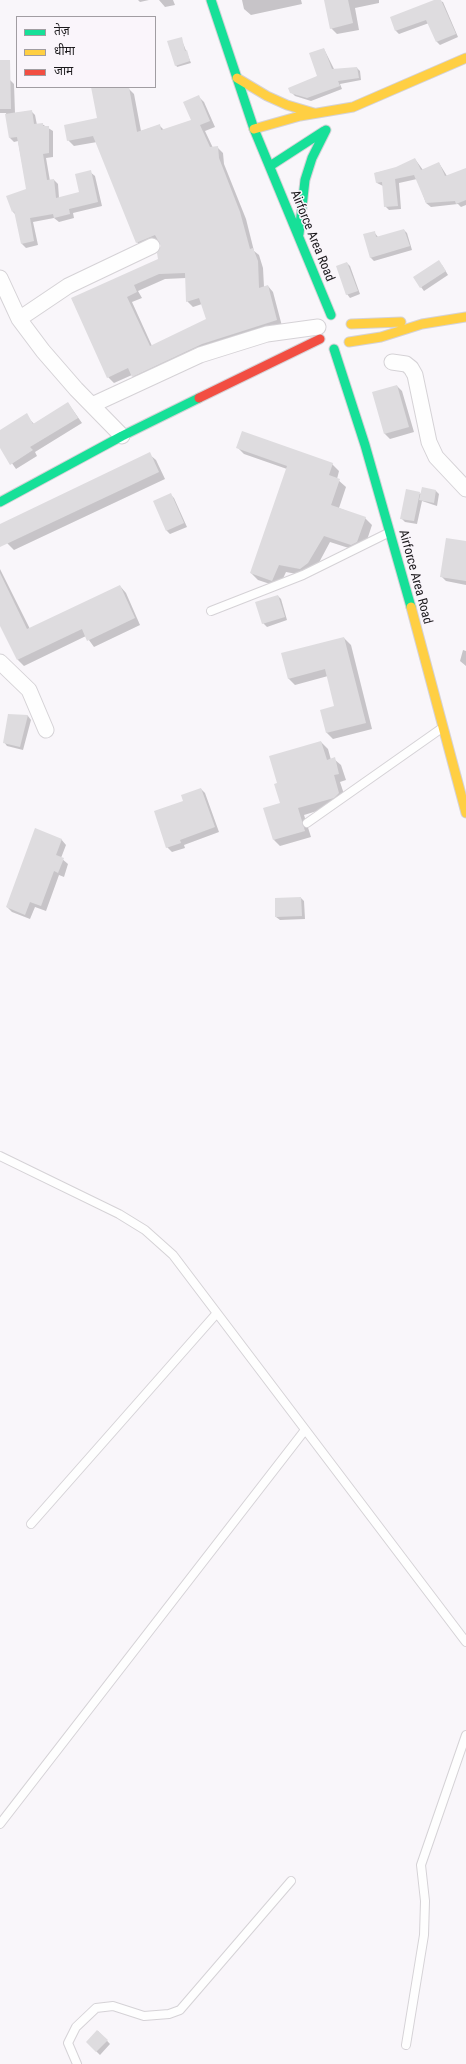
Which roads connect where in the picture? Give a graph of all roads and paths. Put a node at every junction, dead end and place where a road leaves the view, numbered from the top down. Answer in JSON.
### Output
{"nodes":[{"id":1,"x":211,"y":0,"type":"edge"},
{"id":2,"x":466,"y":58,"type":"edge"},
{"id":3,"x":237,"y":78,"type":"junction"},
{"id":4,"x":353,"y":107,"type":"junction"},
{"id":5,"x":316,"y":113,"type":"junction"},
{"id":6,"x":331,"y":125,"type":"junction"},
{"id":7,"x":254,"y":129,"type":"junction"},
{"id":8,"x":270,"y":166,"type":"junction"},
{"id":9,"x":299,"y":237,"type":"junction"},
{"id":10,"x":152,"y":246,"type":"dead end"},
{"id":11,"x":0,"y":278,"type":"edge"},
{"id":12,"x":330,"y":315,"type":"junction"},
{"id":13,"x":466,"y":317,"type":"edge"},
{"id":14,"x":19,"y":319,"type":"junction"},
{"id":15,"x":351,"y":324,"type":"junction"},
{"id":16,"x":422,"y":324,"type":"junction"},
{"id":17,"x":319,"y":333,"type":"junction"},
{"id":18,"x":349,"y":342,"type":"junction"},
{"id":19,"x":334,"y":349,"type":"junction"},
{"id":20,"x":392,"y":362,"type":"dead end"},
{"id":21,"x":92,"y":405,"type":"junction"},
{"id":22,"x":122,"y":436,"type":"junction"},
{"id":23,"x":466,"y":489,"type":"edge"},
{"id":24,"x":0,"y":502,"type":"edge"},
{"id":25,"x":390,"y":532,"type":"junction"},
{"id":26,"x":211,"y":611,"type":"dead end"},
{"id":27,"x":0,"y":662,"type":"edge"},
{"id":28,"x":442,"y":728,"type":"junction"},
{"id":29,"x":46,"y":730,"type":"dead end"},
{"id":30,"x":466,"y":813,"type":"edge"},
{"id":31,"x":307,"y":823,"type":"dead end"},
{"id":32,"x":0,"y":1156,"type":"edge"},
{"id":33,"x":217,"y":1313,"type":"junction"},
{"id":34,"x":305,"y":1430,"type":"junction"},
{"id":35,"x":31,"y":1524,"type":"dead end"},
{"id":36,"x":466,"y":1642,"type":"edge"},
{"id":37,"x":466,"y":1735,"type":"edge"},
{"id":38,"x":0,"y":1824,"type":"edge"},
{"id":39,"x":291,"y":1881,"type":"dead end"},
{"id":40,"x":406,"y":2045,"type":"dead end"},
{"id":41,"x":78,"y":2064,"type":"edge"}],
"edges":[{"from":1,"to":3,"type":"street","name":"Airforce Area Road"},
{"from":2,"to":4,"type":"street"},
{"from":3,"to":5,"type":"street"},
{"from":3,"to":7,"type":"street","name":"Airforce Area Road"},
{"from":4,"to":5,"type":"street"},
{"from":4,"to":6,"type":"street"},
{"from":5,"to":7,"type":"street"},
{"from":6,"to":8,"type":"street"},
{"from":6,"to":9,"type":"street"},
{"from":7,"to":8,"type":"street","name":"Airforce Area Road"},
{"from":8,"to":9,"type":"street","name":"Airforce Area Road"},
{"from":9,"to":12,"type":"street","name":"Airforce Area Road"},
{"from":10,"to":14,"type":"street"},
{"from":11,"to":14,"type":"street"},
{"from":12,"to":15,"type":"street"},
{"from":12,"to":17,"type":"street"},
{"from":13,"to":16,"type":"street"},
{"from":14,"to":21,"type":"street"},
{"from":15,"to":16,"type":"street"},
{"from":15,"to":18,"type":"street"},
{"from":16,"to":18,"type":"street"},
{"from":17,"to":19,"type":"street"},
{"from":17,"to":21,"type":"street"},
{"from":17,"to":22,"type":"street"},
{"from":18,"to":19,"type":"street"},
{"from":19,"to":25,"type":"street","name":"Airforce Area Road"},
{"from":20,"to":23,"type":"street"},
{"from":21,"to":22,"type":"street"},
{"from":22,"to":24,"type":"street"},
{"from":25,"to":26,"type":"lane"},
{"from":25,"to":28,"type":"street","name":"Airforce Area Road"},
{"from":27,"to":29,"type":"street"},
{"from":28,"to":30,"type":"street","name":"Airforce Area Road"},
{"from":28,"to":31,"type":"lane"},
{"from":32,"to":33,"type":"lane"},
{"from":33,"to":34,"type":"lane"},
{"from":33,"to":35,"type":"lane"},
{"from":34,"to":36,"type":"lane"},
{"from":34,"to":38,"type":"lane"},
{"from":37,"to":40,"type":"lane"},
{"from":39,"to":41,"type":"lane"}]}
